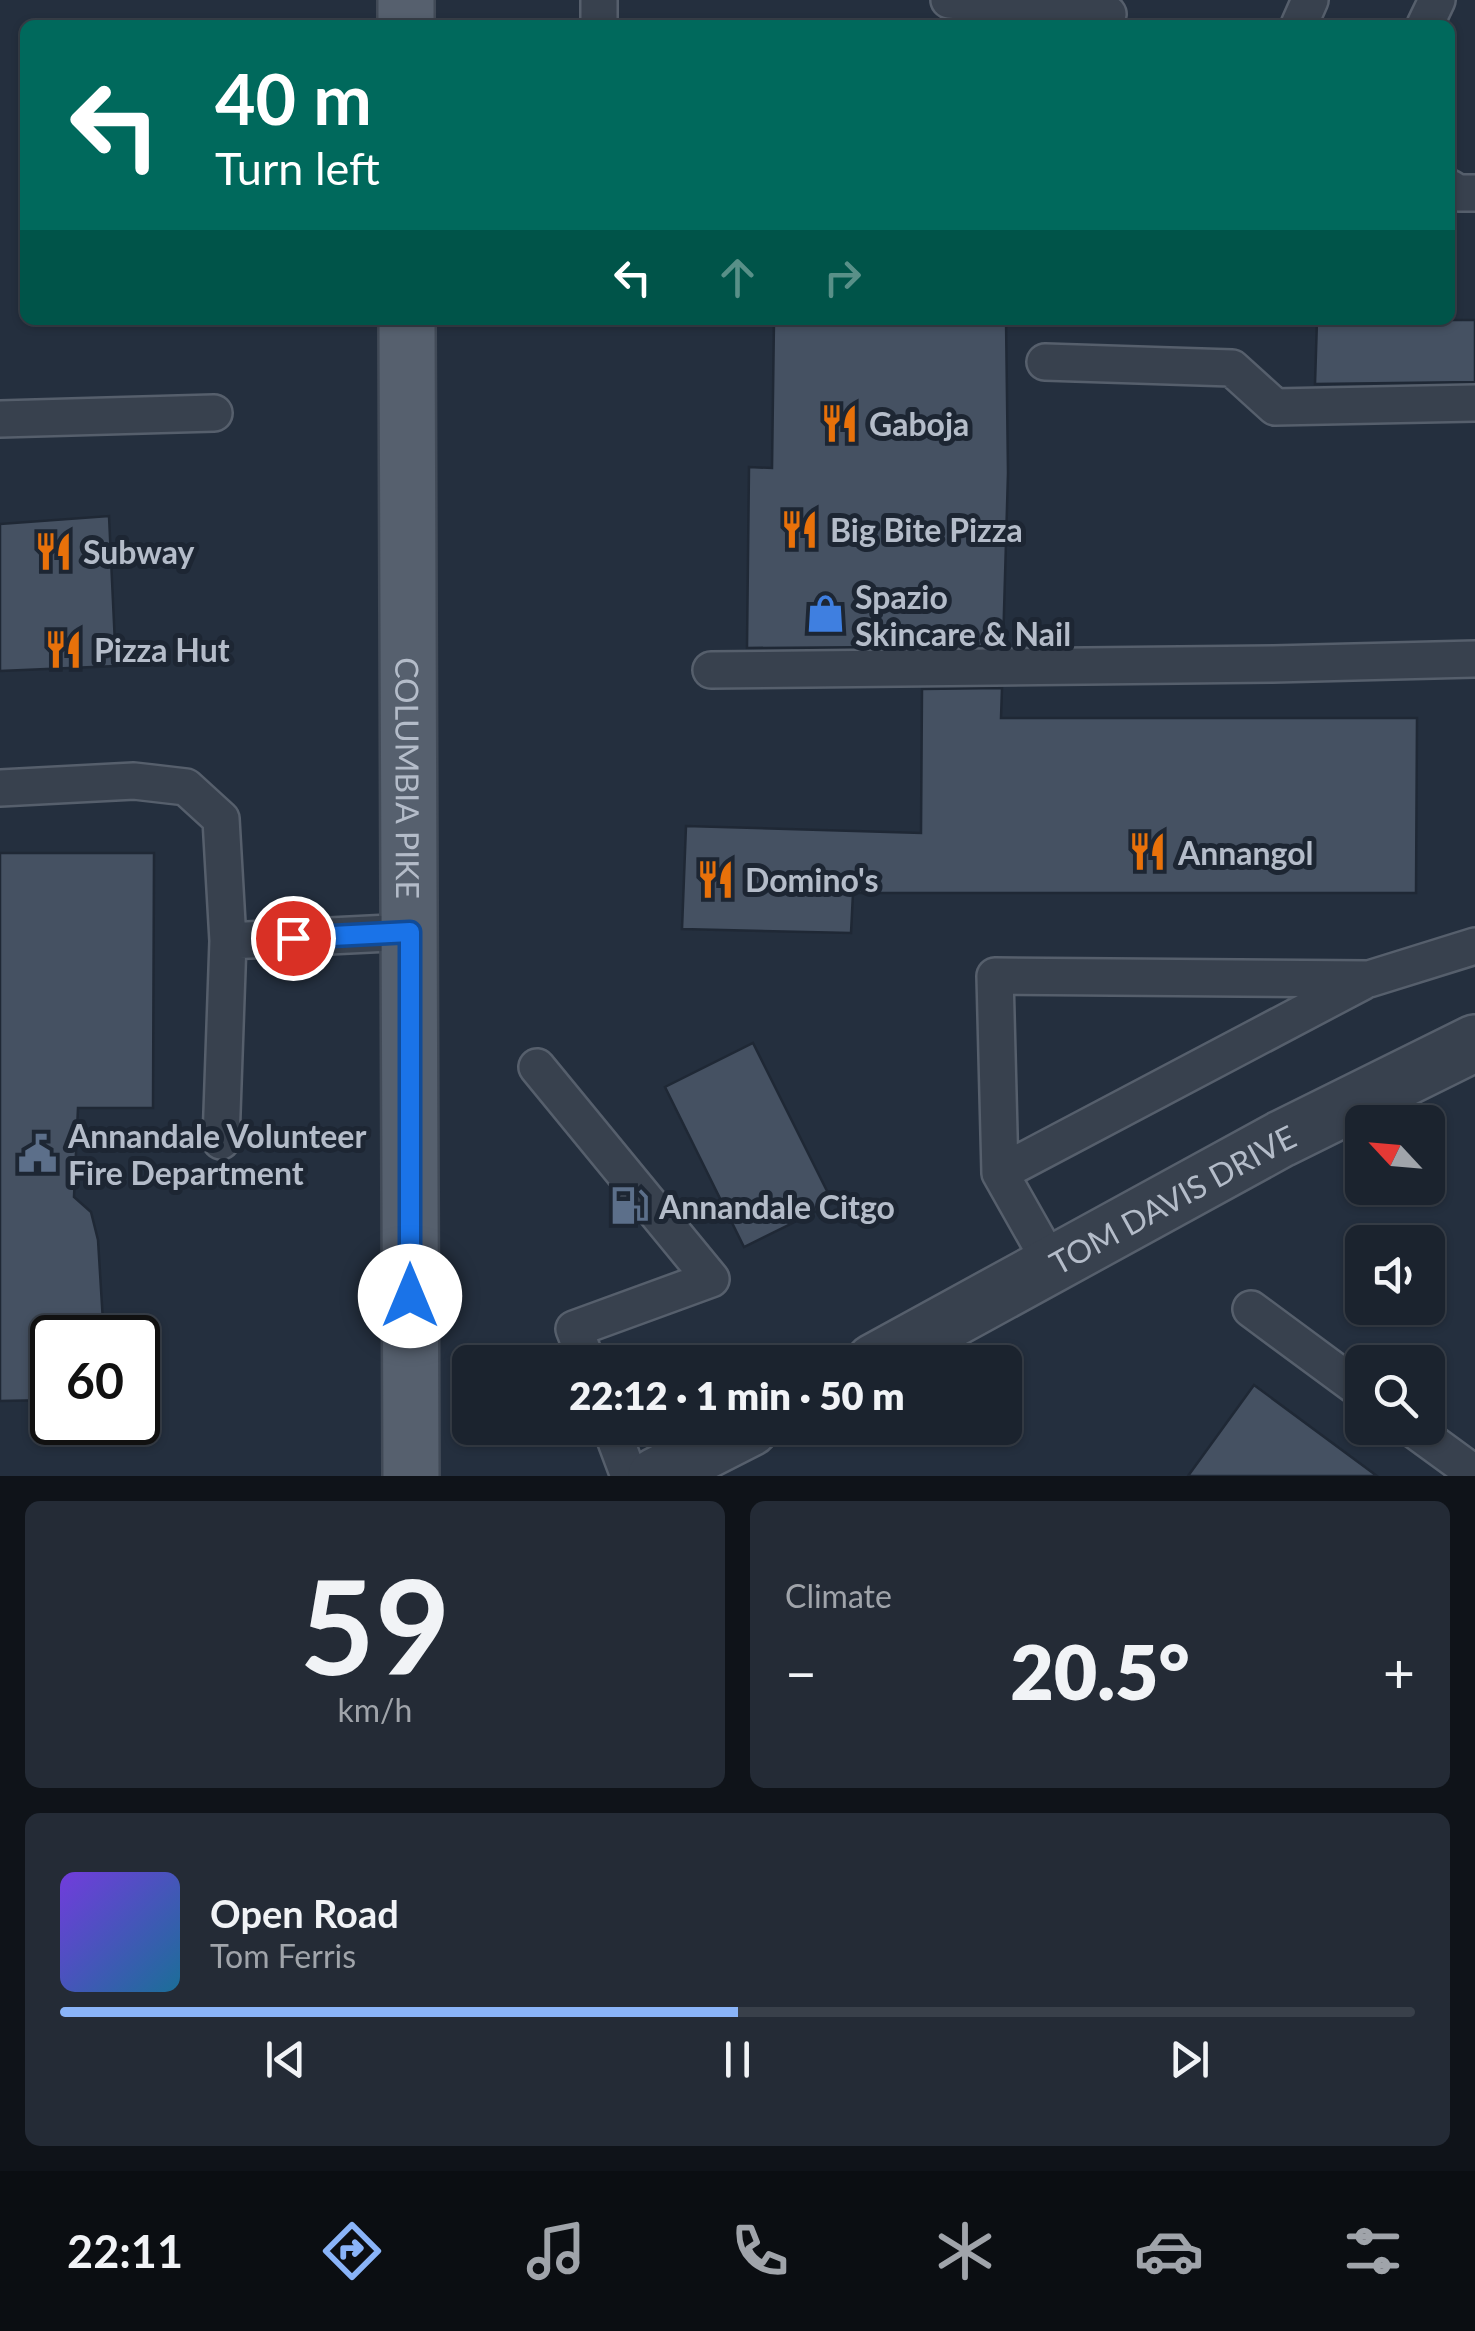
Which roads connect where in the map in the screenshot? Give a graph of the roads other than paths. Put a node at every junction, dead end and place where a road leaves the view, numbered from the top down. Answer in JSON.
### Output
{"nodes":[{"id":1,"x":949,"y":0,"type":"edge"},
{"id":2,"x":1108,"y":13,"type":"edge"},
{"id":3,"x":407,"y":325,"type":"edge"},
{"id":4,"x":1045,"y":362,"type":"dead end"},
{"id":5,"x":1475,"y":403,"type":"edge"},
{"id":6,"x":214,"y":413,"type":"dead end"},
{"id":7,"x":0,"y":419,"type":"edge"},
{"id":8,"x":1475,"y":659,"type":"edge"},
{"id":9,"x":712,"y":670,"type":"dead end"},
{"id":10,"x":0,"y":788,"type":"edge"},
{"id":11,"x":410,"y":932,"type":"junction"},
{"id":12,"x":228,"y":941,"type":"junction"},
{"id":13,"x":1475,"y":946,"type":"edge"},
{"id":14,"x":1368,"y":979,"type":"junction"},
{"id":15,"x":1475,"y":1043,"type":"edge"},
{"id":16,"x":538,"y":1067,"type":"dead end"},
{"id":17,"x":221,"y":1141,"type":"dead end"},
{"id":18,"x":1000,"y":1172,"type":"junction"},
{"id":19,"x":1052,"y":1265,"type":"junction"},
{"id":20,"x":1251,"y":1310,"type":"dead end"},
{"id":21,"x":580,"y":1345,"type":"edge"},
{"id":22,"x":905,"y":1345,"type":"edge"},
{"id":23,"x":1345,"y":1379,"type":"edge"},
{"id":24,"x":618,"y":1445,"type":"edge"},
{"id":25,"x":717,"y":1445,"type":"edge"},
{"id":26,"x":1435,"y":1445,"type":"edge"},
{"id":27,"x":1475,"y":1474,"type":"edge"},
{"id":28,"x":411,"y":1476,"type":"edge"},
{"id":29,"x":630,"y":1476,"type":"edge"},
{"id":30,"x":656,"y":1476,"type":"edge"}],
"edges":[{"from":1,"to":2,"type":"lane"},
{"from":3,"to":11,"type":"main road","name":"COLUMBIA PIKE"},
{"from":4,"to":5,"type":"lane"},
{"from":6,"to":7,"type":"lane"},
{"from":8,"to":9,"type":"lane"},
{"from":10,"to":12,"type":"lane"},
{"from":11,"to":12,"type":"lane"},
{"from":11,"to":28,"type":"main road","name":"COLUMBIA PIKE"},
{"from":12,"to":17,"type":"lane"},
{"from":13,"to":14,"type":"lane"},
{"from":14,"to":18,"type":"lane"},
{"from":14,"to":18,"type":"lane"},
{"from":15,"to":19,"type":"street","name":"TOM DAVIS DRIVE"},
{"from":16,"to":21,"type":"lane"},
{"from":18,"to":19,"type":"lane"},
{"from":19,"to":22,"type":"street","name":"TOM DAVIS DRIVE"},
{"from":20,"to":23,"type":"lane"},
{"from":24,"to":29,"type":"lane"},
{"from":25,"to":30,"type":"street"},
{"from":26,"to":27,"type":"lane"}]}
